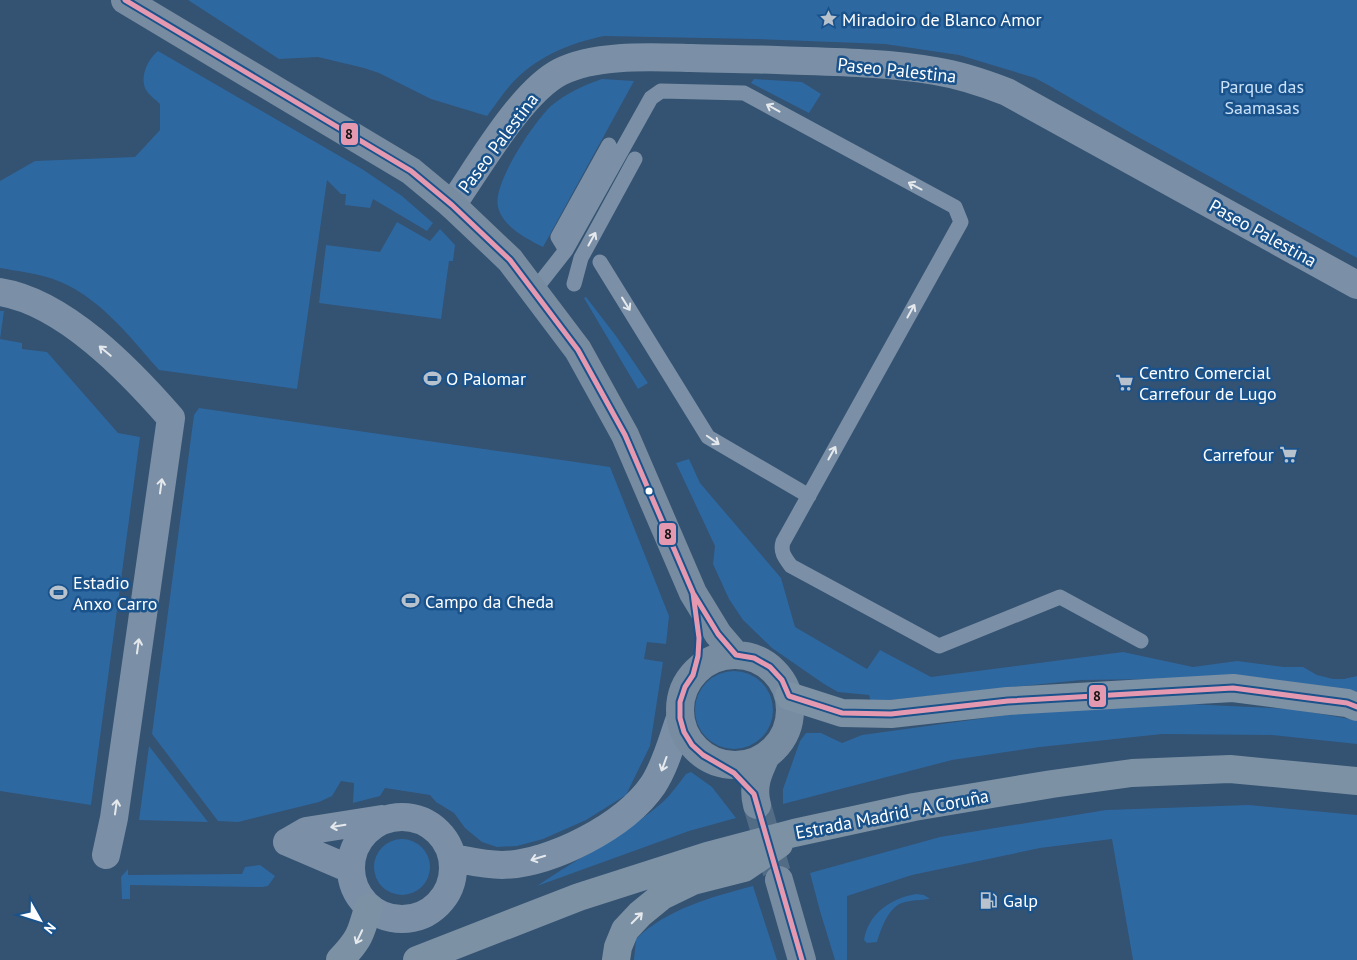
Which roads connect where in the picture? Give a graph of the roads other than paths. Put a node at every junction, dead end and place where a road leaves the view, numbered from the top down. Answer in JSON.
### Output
{"nodes":[{"id":1,"x":125,"y":0,"type":"edge"},
{"id":2,"x":610,"y":146,"type":"dead end"},
{"id":3,"x":635,"y":160,"type":"dead end"},
{"id":4,"x":452,"y":205,"type":"junction"},
{"id":5,"x":566,"y":250,"type":"junction"},
{"id":6,"x":600,"y":262,"type":"dead end"},
{"id":7,"x":574,"y":284,"type":"dead end"},
{"id":8,"x":1357,"y":285,"type":"edge"},
{"id":9,"x":0,"y":292,"type":"edge"},
{"id":10,"x":533,"y":292,"type":"junction"},
{"id":11,"x":809,"y":496,"type":"junction"},
{"id":12,"x":693,"y":593,"type":"junction"},
{"id":13,"x":1141,"y":641,"type":"dead end"},
{"id":14,"x":736,"y":655,"type":"junction"},
{"id":15,"x":693,"y":674,"type":"junction"},
{"id":16,"x":789,"y":696,"type":"junction"},
{"id":17,"x":1357,"y":707,"type":"edge"},
{"id":18,"x":680,"y":718,"type":"junction"},
{"id":19,"x":766,"y":756,"type":"junction"},
{"id":20,"x":716,"y":762,"type":"junction"},
{"id":21,"x":1357,"y":781,"type":"edge"},
{"id":22,"x":386,"y":819,"type":"junction"},
{"id":23,"x":794,"y":833,"type":"junction"},
{"id":24,"x":106,"y":855,"type":"dead end"},
{"id":25,"x":452,"y":858,"type":"junction"},
{"id":26,"x":350,"y":869,"type":"junction"},
{"id":27,"x":778,"y":880,"type":"tunnel mouth"},
{"id":28,"x":368,"y":908,"type":"junction"},
{"id":29,"x":340,"y":960,"type":"edge"},
{"id":30,"x":417,"y":960,"type":"edge"},
{"id":31,"x":616,"y":960,"type":"edge"},
{"id":32,"x":802,"y":960,"type":"edge"}],
"edges":[{"from":1,"to":4,"type":"street"},
{"from":2,"to":5,"type":"lane"},
{"from":7,"to":3,"type":"lane","one_way":true},
{"from":4,"to":8,"type":"street","name":"Paseo Palestina"},
{"from":4,"to":10,"type":"street"},
{"from":5,"to":10,"type":"lane"},
{"from":11,"to":5,"type":"lane","one_way":true},
{"from":6,"to":11,"type":"lane","one_way":true},
{"from":24,"to":9,"type":"street","one_way":true},
{"from":10,"to":12,"type":"street"},
{"from":11,"to":13,"type":"lane"},
{"from":12,"to":14,"type":"street"},
{"from":12,"to":15,"type":"street"},
{"from":14,"to":15,"type":"street"},
{"from":14,"to":16,"type":"street"},
{"from":15,"to":18,"type":"street"},
{"from":16,"to":17,"type":"highway"},
{"from":16,"to":19,"type":"street"},
{"from":18,"to":20,"type":"street"},
{"from":18,"to":25,"type":"street","one_way":true},
{"from":19,"to":20,"type":"street"},
{"from":19,"to":20,"type":"street"},
{"from":21,"to":23,"type":"highway","name":"Estrada Madrid - A Coruña"},
{"from":22,"to":25,"type":"street"},
{"from":22,"to":26,"type":"street"},
{"from":22,"to":26,"type":"street","one_way":true},
{"from":23,"to":30,"type":"highway","name":"Estrada Madrid - A Coruña"},
{"from":31,"to":23,"type":"highway","one_way":true},
{"from":25,"to":28,"type":"street"},
{"from":26,"to":28,"type":"street"},
{"from":27,"to":32,"type":"street"},
{"from":28,"to":29,"type":"highway","one_way":true}]}
